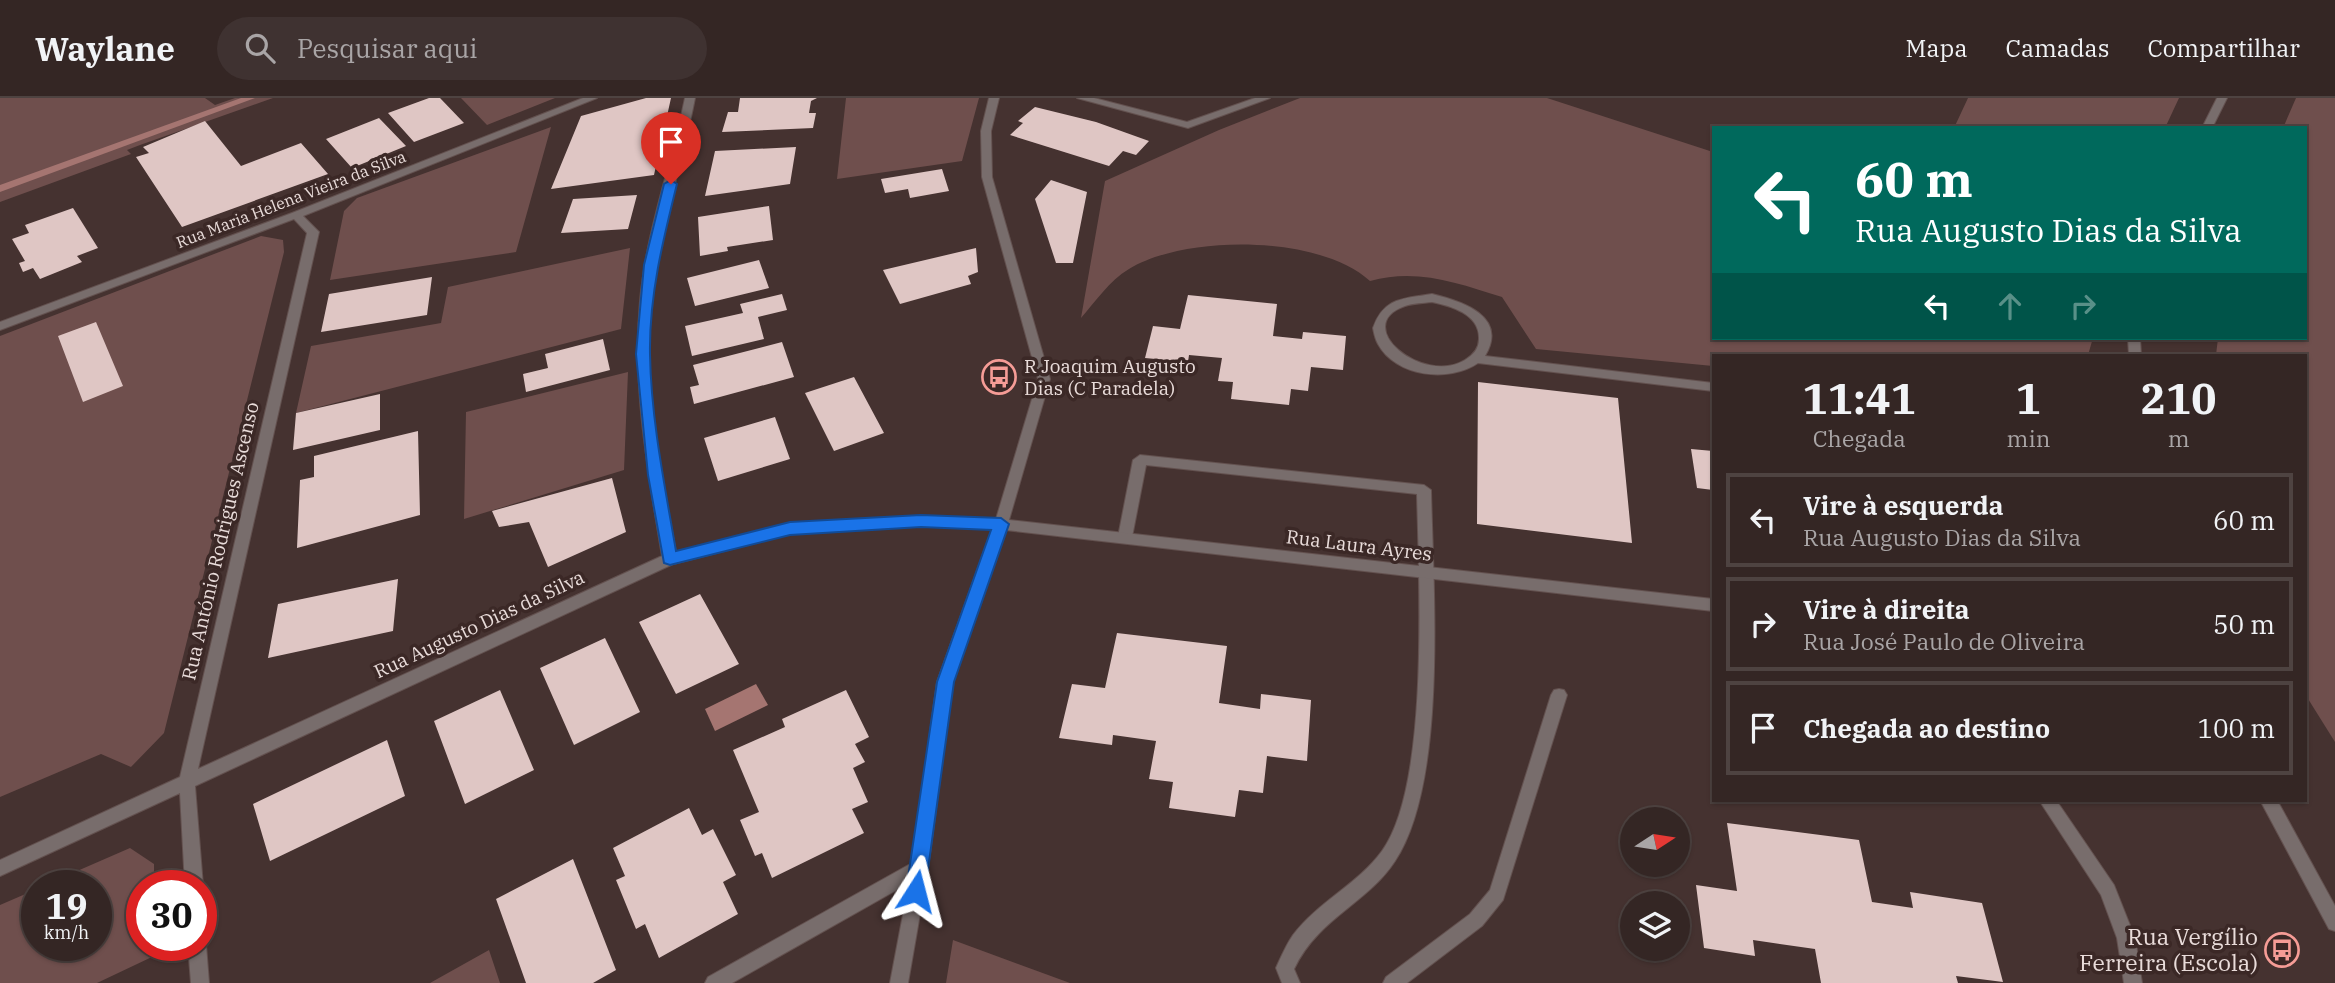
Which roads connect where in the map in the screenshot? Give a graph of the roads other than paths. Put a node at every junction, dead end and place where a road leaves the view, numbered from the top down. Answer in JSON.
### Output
{"nodes":[{"id":1,"x":592,"y":98,"type":"edge"},
{"id":2,"x":690,"y":98,"type":"edge"},
{"id":3,"x":994,"y":98,"type":"edge"},
{"id":4,"x":1082,"y":98,"type":"edge"},
{"id":5,"x":1265,"y":98,"type":"edge"},
{"id":6,"x":2222,"y":98,"type":"edge"},
{"id":7,"x":2208,"y":126,"type":"edge"},
{"id":8,"x":296,"y":215,"type":"junction"},
{"id":9,"x":0,"y":326,"type":"edge"},
{"id":10,"x":1477,"y":359,"type":"junction"},
{"id":11,"x":1712,"y":387,"type":"edge"},
{"id":12,"x":1001,"y":524,"type":"junction"},
{"id":13,"x":1125,"y":537,"type":"junction"},
{"id":14,"x":670,"y":559,"type":"junction"},
{"id":15,"x":1425,"y":572,"type":"junction"},
{"id":16,"x":1712,"y":605,"type":"edge"},
{"id":17,"x":1559,"y":695,"type":"dead end"},
{"id":18,"x":187,"y":781,"type":"junction"},
{"id":19,"x":2048,"y":802,"type":"edge"},
{"id":20,"x":2269,"y":802,"type":"edge"},
{"id":21,"x":0,"y":868,"type":"edge"},
{"id":22,"x":920,"y":869,"type":"junction"},
{"id":23,"x":193,"y":870,"type":"edge"},
{"id":24,"x":2335,"y":923,"type":"edge"},
{"id":25,"x":198,"y":961,"type":"edge"},
{"id":26,"x":200,"y":983,"type":"edge"},
{"id":27,"x":714,"y":983,"type":"edge"},
{"id":28,"x":900,"y":983,"type":"edge"},
{"id":29,"x":1291,"y":983,"type":"edge"},
{"id":30,"x":1392,"y":983,"type":"edge"},
{"id":31,"x":2133,"y":983,"type":"edge"}],
"edges":[{"from":1,"to":8,"type":"street","name":"Rua Maria Helena Vieira da Silva"},
{"from":2,"to":14,"type":"street"},
{"from":3,"to":12,"type":"street"},
{"from":4,"to":5,"type":"street"},
{"from":6,"to":7,"type":"street"},
{"from":8,"to":9,"type":"street","name":"Rua Maria Helena Vieira da Silva"},
{"from":8,"to":18,"type":"street","name":"Rua António Rodrigues Ascenso"},
{"from":10,"to":10,"type":"street"},
{"from":10,"to":11,"type":"street"},
{"from":12,"to":13,"type":"street","name":"Rua Laura Ayres"},
{"from":12,"to":14,"type":"street","name":"Rua Augusto Dias da Silva"},
{"from":12,"to":22,"type":"street"},
{"from":13,"to":15,"type":"street","name":"Rua Laura Ayres"},
{"from":13,"to":15,"type":"street"},
{"from":14,"to":18,"type":"street","name":"Rua Augusto Dias da Silva"},
{"from":15,"to":16,"type":"street","name":"Rua Laura Ayres"},
{"from":15,"to":29,"type":"street"},
{"from":17,"to":30,"type":"street"},
{"from":18,"to":21,"type":"street","name":"Rua Augusto Dias da Silva"},
{"from":18,"to":23,"type":"street","name":"Rua António Rodrigues Ascenso"},
{"from":19,"to":31,"type":"street"},
{"from":20,"to":24,"type":"street"},
{"from":22,"to":27,"type":"street"},
{"from":22,"to":28,"type":"street"},
{"from":25,"to":26,"type":"street"}]}
